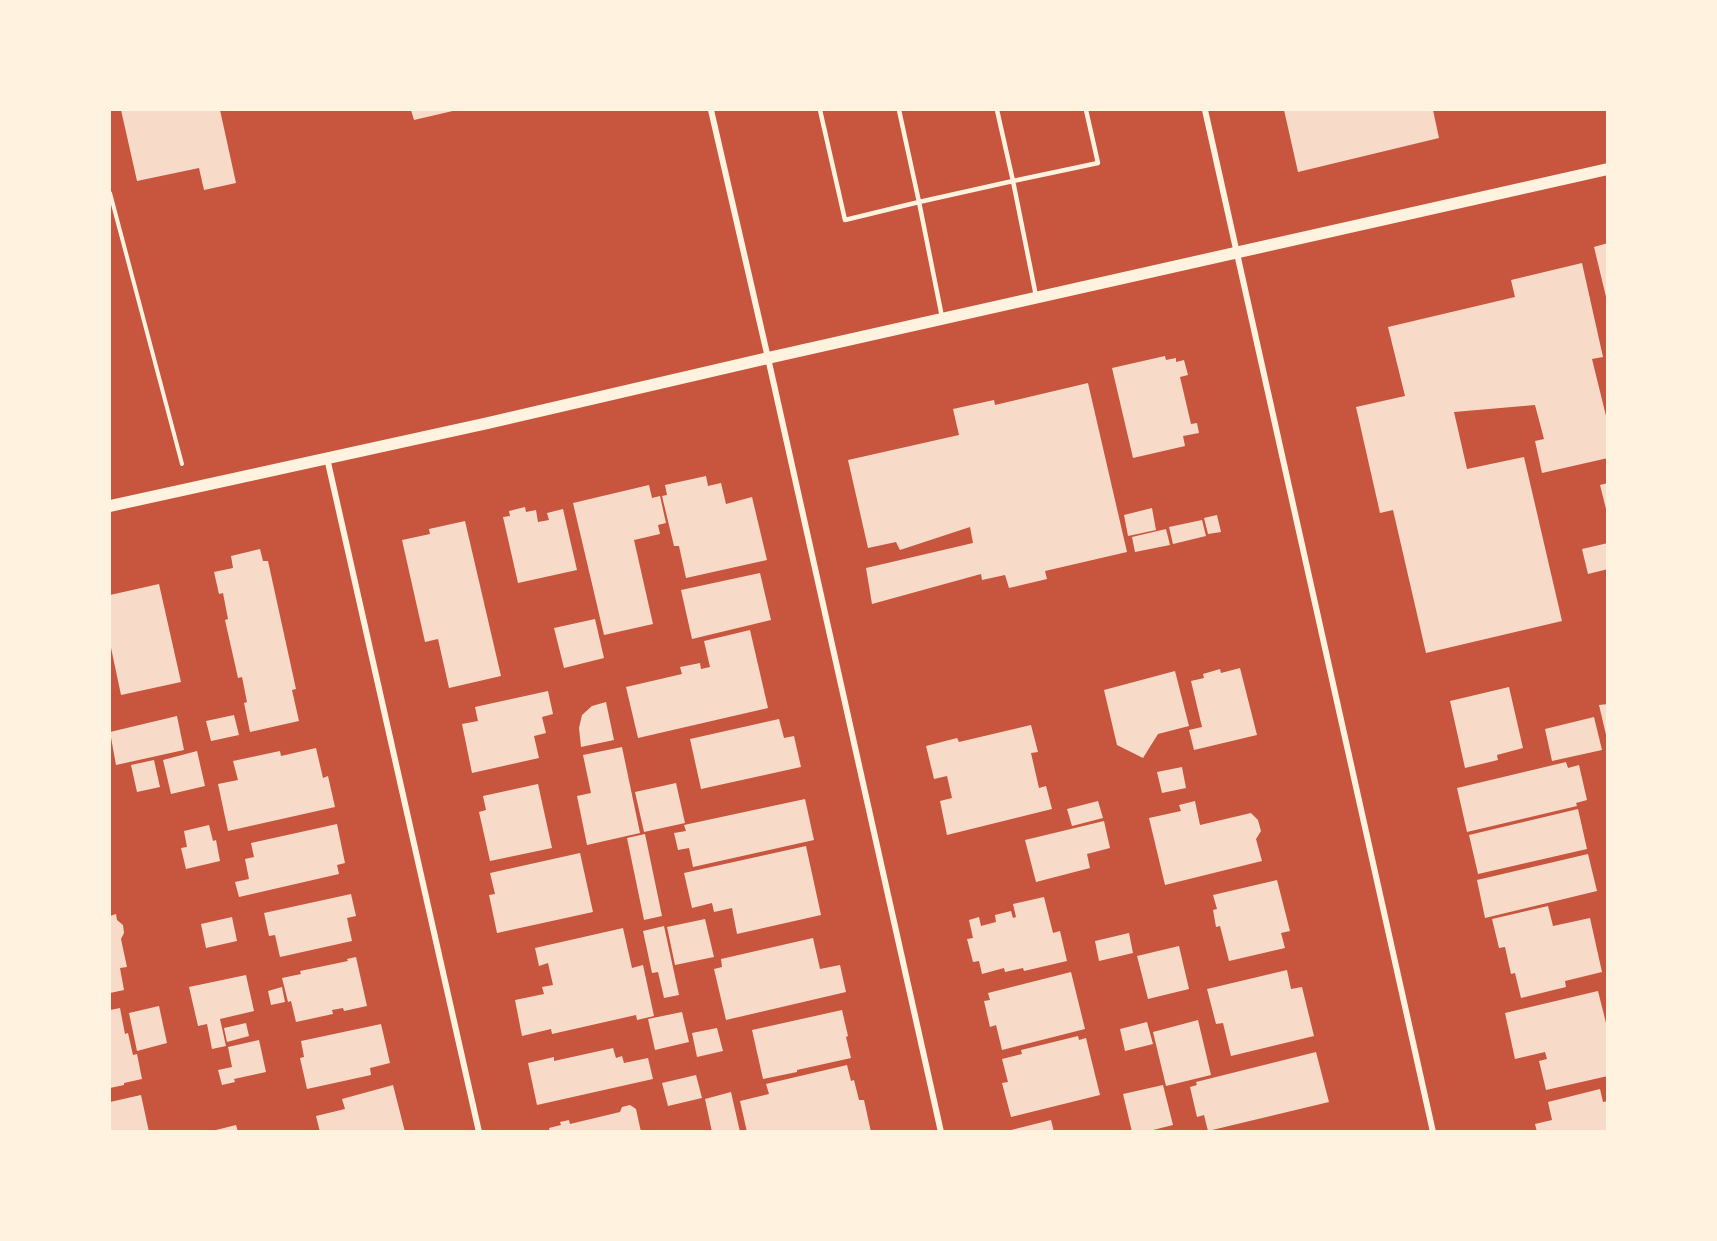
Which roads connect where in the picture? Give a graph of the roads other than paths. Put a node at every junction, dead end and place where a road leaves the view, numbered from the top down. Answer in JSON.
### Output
{"nodes":[{"id":1,"x":711,"y":110,"type":"edge"},
{"id":2,"x":820,"y":110,"type":"edge"},
{"id":3,"x":899,"y":110,"type":"edge"},
{"id":4,"x":996,"y":110,"type":"edge"},
{"id":5,"x":1086,"y":110,"type":"edge"},
{"id":6,"x":1205,"y":110,"type":"edge"},
{"id":7,"x":1608,"y":169,"type":"edge"},
{"id":8,"x":1013,"y":181,"type":"junction"},
{"id":9,"x":920,"y":202,"type":"junction"},
{"id":10,"x":1237,"y":252,"type":"junction"},
{"id":11,"x":1037,"y":298,"type":"junction"},
{"id":12,"x":943,"y":320,"type":"junction"},
{"id":13,"x":768,"y":358,"type":"junction"},
{"id":14,"x":327,"y":458,"type":"junction"},
{"id":15,"x":110,"y":506,"type":"edge"},
{"id":16,"x":479,"y":1131,"type":"edge"},
{"id":17,"x":941,"y":1131,"type":"edge"},
{"id":18,"x":1433,"y":1131,"type":"edge"}],
"edges":[{"from":1,"to":13,"type":"street"},
{"from":2,"to":9,"type":"lane"},
{"from":3,"to":9,"type":"lane"},
{"from":4,"to":8,"type":"lane"},
{"from":5,"to":8,"type":"lane"},
{"from":6,"to":10,"type":"street"},
{"from":7,"to":10,"type":"main road"},
{"from":8,"to":9,"type":"lane"},
{"from":8,"to":11,"type":"lane"},
{"from":9,"to":12,"type":"lane"},
{"from":10,"to":11,"type":"main road"},
{"from":10,"to":18,"type":"street"},
{"from":11,"to":12,"type":"main road"},
{"from":12,"to":13,"type":"main road"},
{"from":13,"to":14,"type":"main road"},
{"from":13,"to":17,"type":"street"},
{"from":14,"to":15,"type":"main road"},
{"from":14,"to":16,"type":"street"}]}
